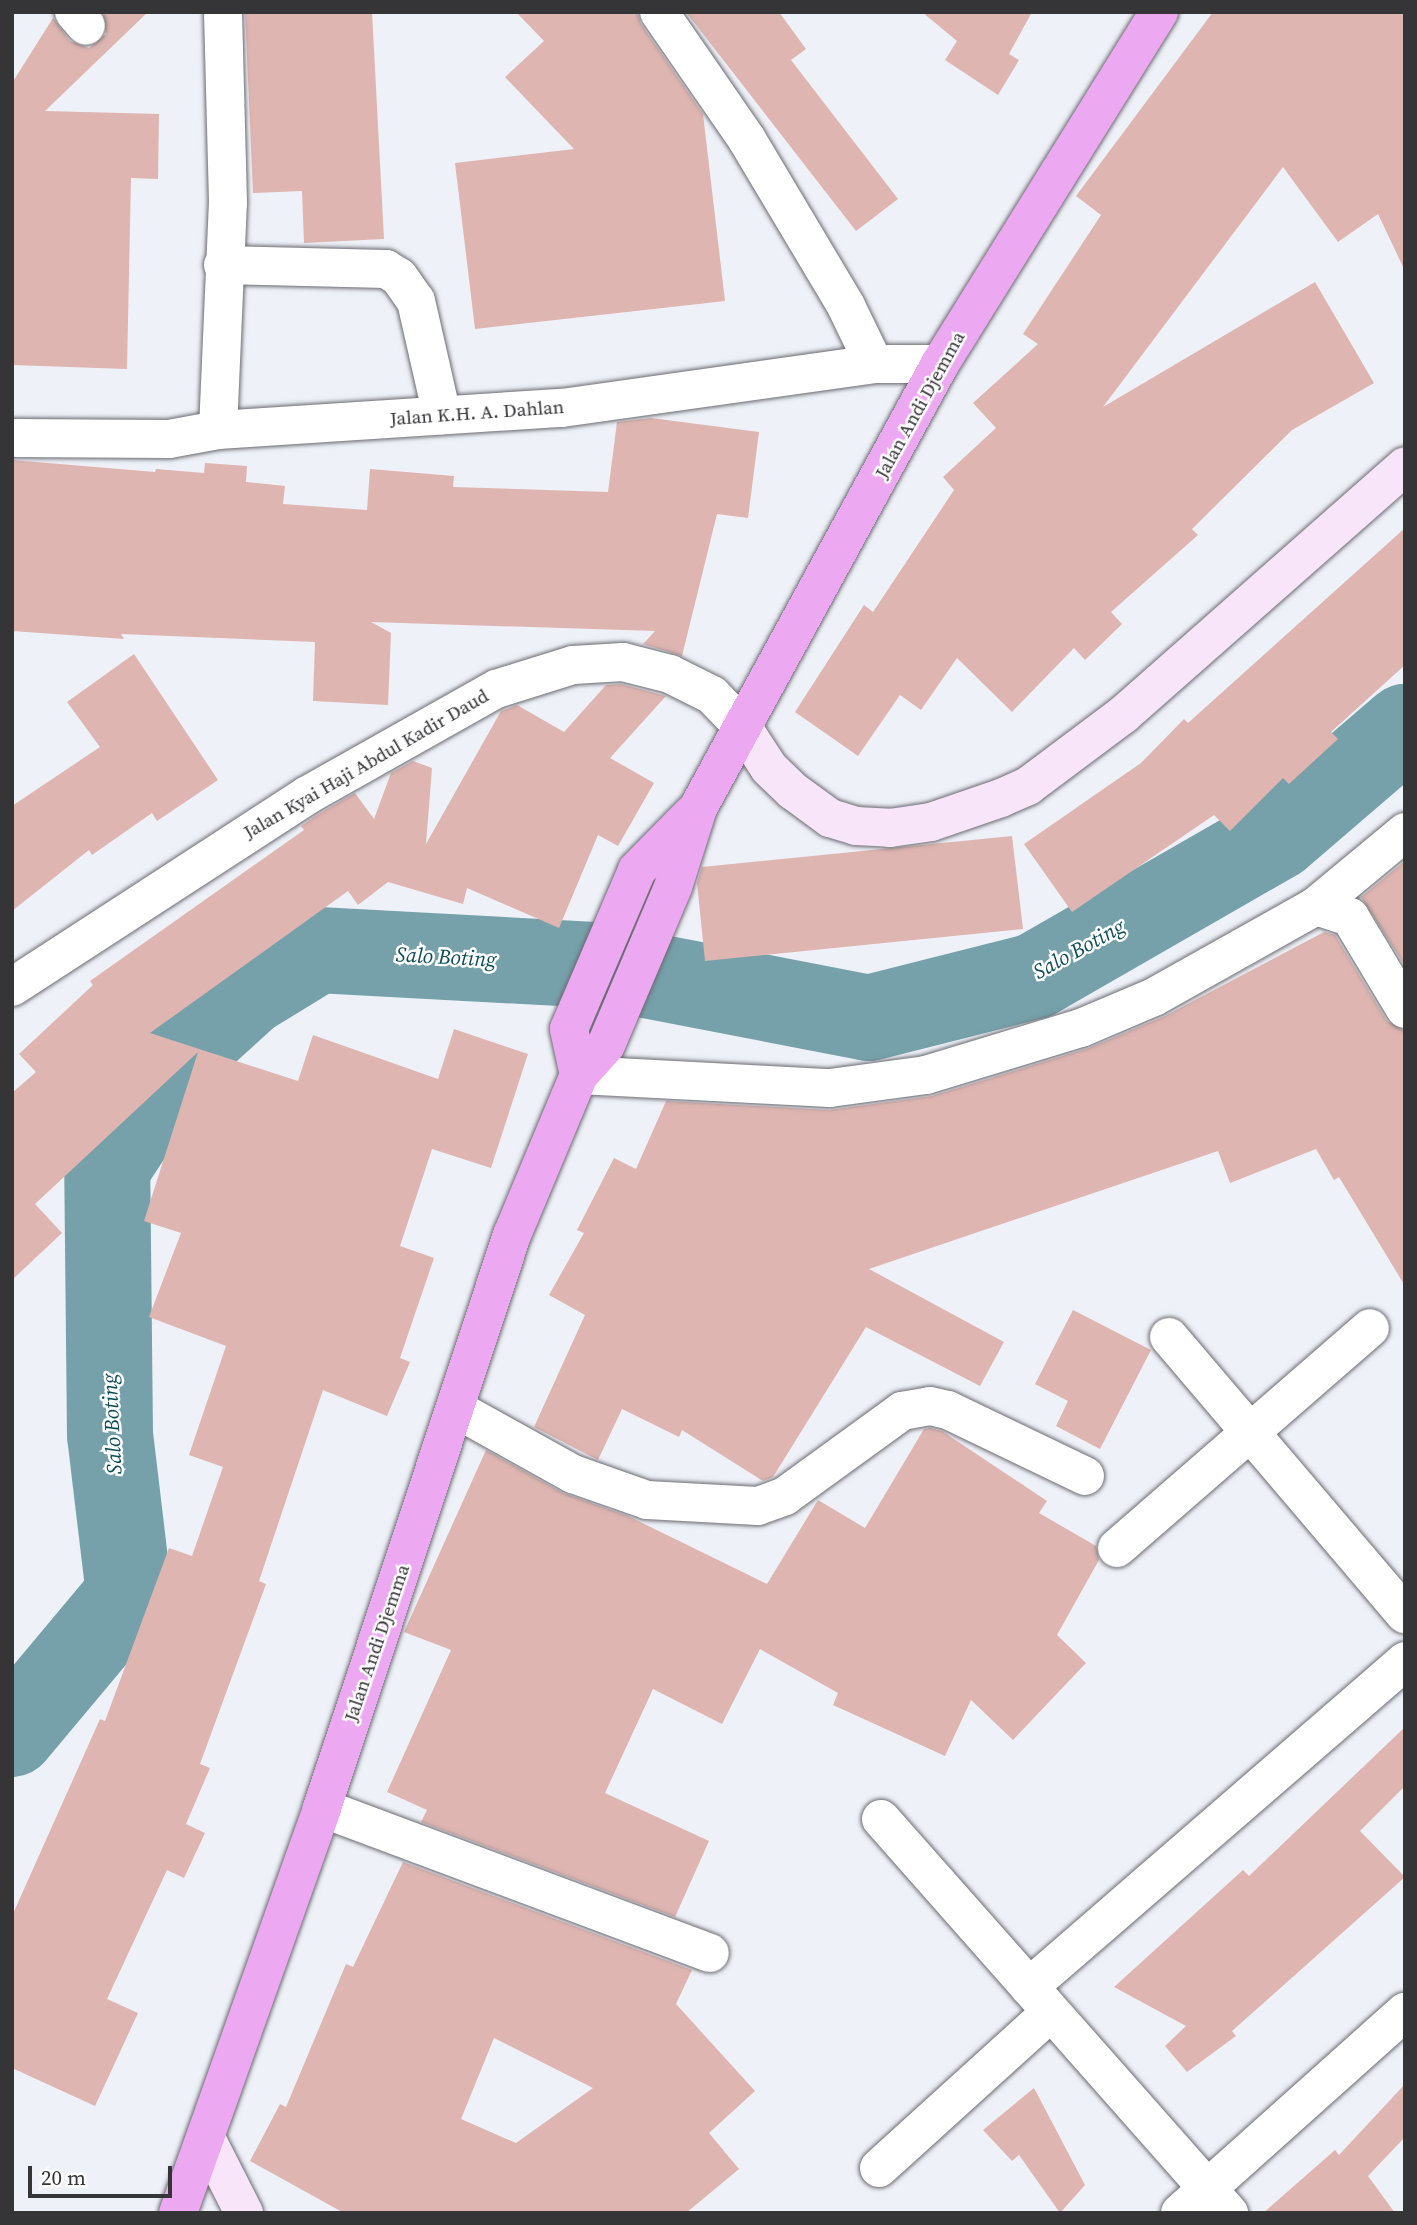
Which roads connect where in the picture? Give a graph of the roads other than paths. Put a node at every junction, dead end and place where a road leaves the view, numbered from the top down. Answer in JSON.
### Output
{"nodes":[{"id":1,"x":223,"y":12,"type":"edge"},
{"id":2,"x":659,"y":12,"type":"edge"},
{"id":3,"x":1159,"y":12,"type":"edge"},
{"id":4,"x":223,"y":265,"type":"junction"},
{"id":5,"x":874,"y":364,"type":"junction"},
{"id":6,"x":940,"y":364,"type":"junction"},
{"id":7,"x":442,"y":415,"type":"junction"},
{"id":8,"x":218,"y":430,"type":"junction"},
{"id":9,"x":12,"y":438,"type":"edge"},
{"id":10,"x":1405,"y":466,"type":"edge"},
{"id":11,"x":741,"y":724,"type":"junction"},
{"id":12,"x":698,"y":808,"type":"junction"},
{"id":13,"x":1405,"y":832,"type":"edge"},
{"id":14,"x":1316,"y":906,"type":"junction"},
{"id":15,"x":12,"y":987,"type":"edge"},
{"id":16,"x":1405,"y":1009,"type":"edge"},
{"id":17,"x":579,"y":1075,"type":"junction"},
{"id":18,"x":1370,"y":1328,"type":"dead end"},
{"id":19,"x":1168,"y":1337,"type":"dead end"},
{"id":20,"x":456,"y":1409,"type":"junction"},
{"id":21,"x":1251,"y":1432,"type":"junction"},
{"id":22,"x":1084,"y":1476,"type":"dead end"},
{"id":23,"x":1117,"y":1548,"type":"dead end"},
{"id":24,"x":1405,"y":1614,"type":"edge"},
{"id":25,"x":1405,"y":1661,"type":"edge"},
{"id":26,"x":322,"y":1808,"type":"junction"},
{"id":27,"x":881,"y":1819,"type":"dead end"},
{"id":28,"x":710,"y":1953,"type":"dead end"},
{"id":29,"x":1040,"y":2000,"type":"junction"},
{"id":30,"x":1405,"y":2012,"type":"edge"},
{"id":31,"x":207,"y":2140,"type":"junction"},
{"id":32,"x":879,"y":2168,"type":"dead end"},
{"id":33,"x":1205,"y":2204,"type":"edge"},
{"id":34,"x":178,"y":2213,"type":"edge"},
{"id":35,"x":244,"y":2213,"type":"edge"}],
"edges":[{"from":1,"to":4,"type":"street"},
{"from":2,"to":5,"type":"street"},
{"from":3,"to":6,"type":"highway","name":"Jalan Andi Djemma"},
{"from":4,"to":7,"type":"street"},
{"from":4,"to":8,"type":"street"},
{"from":5,"to":6,"type":"street","name":"Jalan K.H. A. Dahlan"},
{"from":5,"to":7,"type":"street","name":"Jalan K.H. A. Dahlan"},
{"from":6,"to":11,"type":"highway","name":"Jalan Andi Djemma"},
{"from":7,"to":8,"type":"street","name":"Jalan K.H. A. Dahlan"},
{"from":8,"to":9,"type":"street","name":"Jalan K.H. A. Dahlan"},
{"from":10,"to":11,"type":"street"},
{"from":11,"to":12,"type":"highway","name":"Jalan Andi Djemma"},
{"from":11,"to":15,"type":"street","name":"Jalan Kyai Haji Abdul Kadir Daud"},
{"from":12,"to":17,"type":"highway","name":"Jalan Andi Djemma"},
{"from":12,"to":17,"type":"highway","name":"Jalan Andi Djemma"},
{"from":13,"to":14,"type":"street"},
{"from":14,"to":16,"type":"street"},
{"from":14,"to":17,"type":"street"},
{"from":17,"to":20,"type":"highway","name":"Jalan Andi Djemma"},
{"from":18,"to":21,"type":"street"},
{"from":19,"to":21,"type":"street"},
{"from":20,"to":22,"type":"street"},
{"from":20,"to":26,"type":"highway","name":"Jalan Andi Djemma"},
{"from":21,"to":23,"type":"street"},
{"from":21,"to":24,"type":"street"},
{"from":25,"to":29,"type":"street"},
{"from":26,"to":28,"type":"street"},
{"from":26,"to":31,"type":"highway","name":"Jalan Andi Djemma"},
{"from":27,"to":29,"type":"street"},
{"from":29,"to":32,"type":"street"},
{"from":29,"to":33,"type":"street"},
{"from":30,"to":33,"type":"street"},
{"from":31,"to":34,"type":"highway","name":"Jalan Andi Djemma"},
{"from":31,"to":35,"type":"street"}]}
